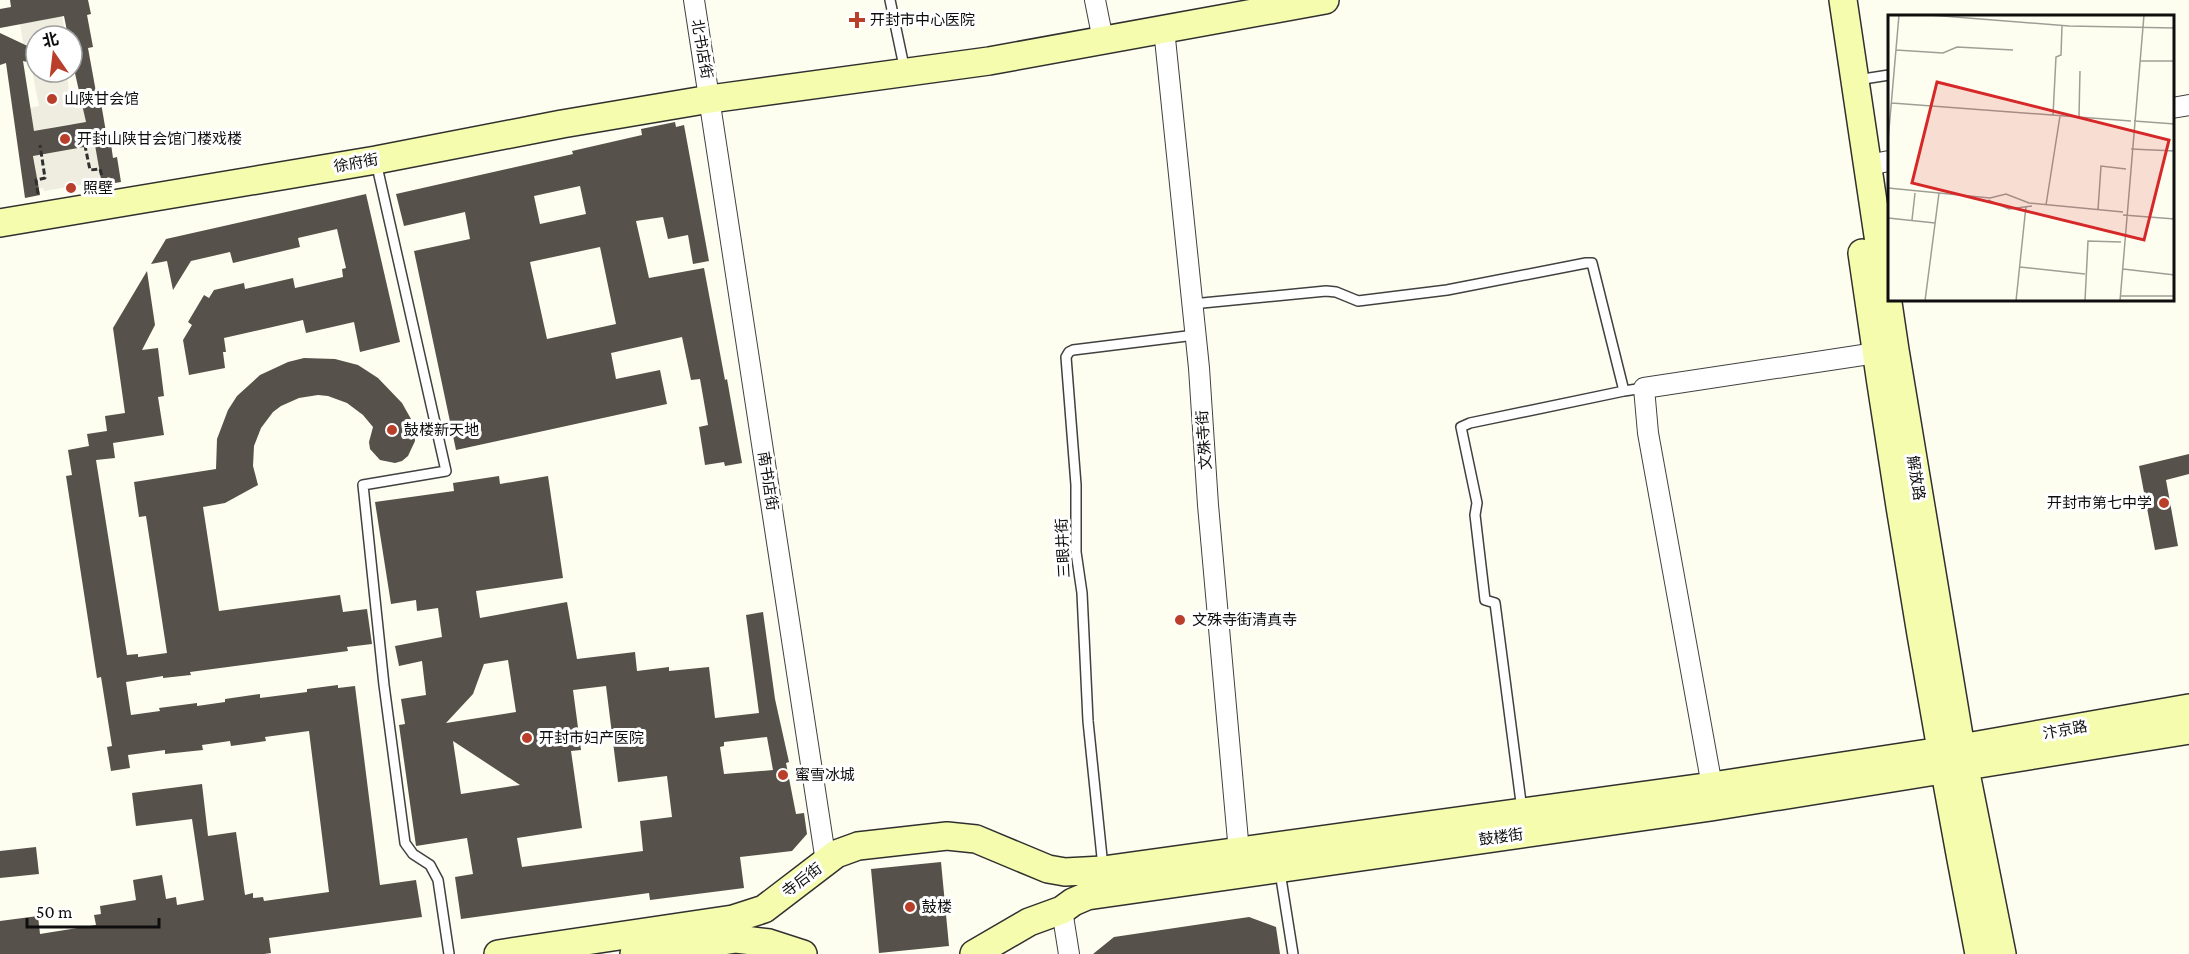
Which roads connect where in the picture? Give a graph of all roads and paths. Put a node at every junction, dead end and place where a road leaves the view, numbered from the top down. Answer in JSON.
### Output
{"nodes":[{"id":1,"x":694,"y":0,"type":"edge"},
{"id":2,"x":890,"y":0,"type":"edge"},
{"id":3,"x":1095,"y":0,"type":"edge"},
{"id":4,"x":1325,"y":0,"type":"edge"},
{"id":5,"x":1825,"y":0,"type":"edge"},
{"id":6,"x":1843,"y":0,"type":"edge"},
{"id":7,"x":1164,"y":29,"type":"junction"},
{"id":8,"x":1103,"y":40,"type":"junction"},
{"id":9,"x":905,"y":72,"type":"junction"},
{"id":10,"x":1888,"y":75,"type":"edge"},
{"id":11,"x":1855,"y":81,"type":"junction"},
{"id":12,"x":710,"y":99,"type":"junction"},
{"id":13,"x":2189,"y":105,"type":"edge"},
{"id":14,"x":2174,"y":108,"type":"edge"},
{"id":15,"x":83,"y":136,"type":"dead end"},
{"id":16,"x":40,"y":145,"type":"dead end"},
{"id":17,"x":376,"y":160,"type":"junction"},
{"id":18,"x":1879,"y":163,"type":"edge"},
{"id":19,"x":109,"y":205,"type":"junction"},
{"id":20,"x":44,"y":216,"type":"junction"},
{"id":21,"x":0,"y":223,"type":"edge"},
{"id":22,"x":1888,"y":268,"type":"edge"},
{"id":23,"x":1891,"y":302,"type":"edge"},
{"id":24,"x":1192,"y":304,"type":"junction"},
{"id":25,"x":1196,"y":334,"type":"junction"},
{"id":26,"x":1876,"y":353,"type":"junction"},
{"id":27,"x":1634,"y":390,"type":"junction"},
{"id":28,"x":2189,"y":708,"type":"edge"},
{"id":29,"x":2189,"y":730,"type":"edge"},
{"id":30,"x":1952,"y":759,"type":"junction"},
{"id":31,"x":1712,"y":786,"type":"junction"},
{"id":32,"x":1522,"y":813,"type":"junction"},
{"id":33,"x":1239,"y":852,"type":"junction"},
{"id":34,"x":826,"y":862,"type":"junction"},
{"id":35,"x":1279,"y":869,"type":"junction"},
{"id":36,"x":1103,"y":870,"type":"junction"},
{"id":37,"x":1062,"y":910,"type":"junction"},
{"id":38,"x":449,"y":954,"type":"edge"},
{"id":39,"x":498,"y":954,"type":"edge"},
{"id":40,"x":634,"y":954,"type":"edge"},
{"id":41,"x":803,"y":954,"type":"edge"},
{"id":42,"x":974,"y":954,"type":"edge"},
{"id":43,"x":1069,"y":954,"type":"edge"},
{"id":44,"x":1293,"y":954,"type":"edge"},
{"id":45,"x":1979,"y":954,"type":"edge"},
{"id":46,"x":2002,"y":954,"type":"edge"}],
"edges":[{"from":1,"to":12,"type":"street","name":"北书店街"},
{"from":2,"to":9,"type":"lane"},
{"from":3,"to":8,"type":"street"},
{"from":4,"to":7,"type":"street","name":"徐府街"},
{"from":5,"to":26,"type":"street","name":"解放路"},
{"from":6,"to":11,"type":"street","name":"解放路"},
{"from":7,"to":8,"type":"street","name":"徐府街"},
{"from":7,"to":24,"type":"street","name":"文殊寺街"},
{"from":8,"to":9,"type":"street","name":"徐府街"},
{"from":9,"to":12,"type":"street","name":"徐府街"},
{"from":10,"to":11,"type":"lane"},
{"from":11,"to":18,"type":"street","name":"解放路"},
{"from":12,"to":17,"type":"street","name":"徐府街"},
{"from":12,"to":34,"type":"street","name":"南书店街"},
{"from":13,"to":14,"type":"street"},
{"from":15,"to":19,"type":"path"},
{"from":16,"to":20,"type":"path"},
{"from":17,"to":19,"type":"street","name":"徐府街"},
{"from":17,"to":38,"type":"lane"},
{"from":18,"to":22,"type":"street","name":"解放路"},
{"from":19,"to":20,"type":"street","name":"徐府街"},
{"from":20,"to":21,"type":"street","name":"徐府街"},
{"from":23,"to":30,"type":"street","name":"解放路"},
{"from":24,"to":25,"type":"street","name":"文殊寺街"},
{"from":24,"to":27,"type":"lane"},
{"from":25,"to":33,"type":"street","name":"文殊寺街"},
{"from":25,"to":36,"type":"lane","name":"三眼井街"},
{"from":26,"to":27,"type":"street"},
{"from":26,"to":30,"type":"street","name":"解放路"},
{"from":27,"to":31,"type":"street"},
{"from":27,"to":32,"type":"lane"},
{"from":28,"to":30,"type":"street","name":"汴京路"},
{"from":29,"to":30,"type":"street","name":"汴京路"},
{"from":30,"to":31,"type":"street","name":"鼓楼街"},
{"from":30,"to":35,"type":"street","name":"鼓楼街"},
{"from":30,"to":45,"type":"street","name":"解放路"},
{"from":30,"to":46,"type":"street","name":"解放路"},
{"from":31,"to":32,"type":"street","name":"鼓楼街"},
{"from":32,"to":33,"type":"street","name":"鼓楼街"},
{"from":33,"to":36,"type":"street","name":"鼓楼街"},
{"from":34,"to":36,"type":"street","name":"寺后街"},
{"from":34,"to":39,"type":"street","name":"寺后街"},
{"from":35,"to":37,"type":"street","name":"鼓楼街"},
{"from":35,"to":44,"type":"lane"},
{"from":37,"to":42,"type":"street"},
{"from":37,"to":43,"type":"street"},
{"from":40,"to":41,"type":"street"}]}
